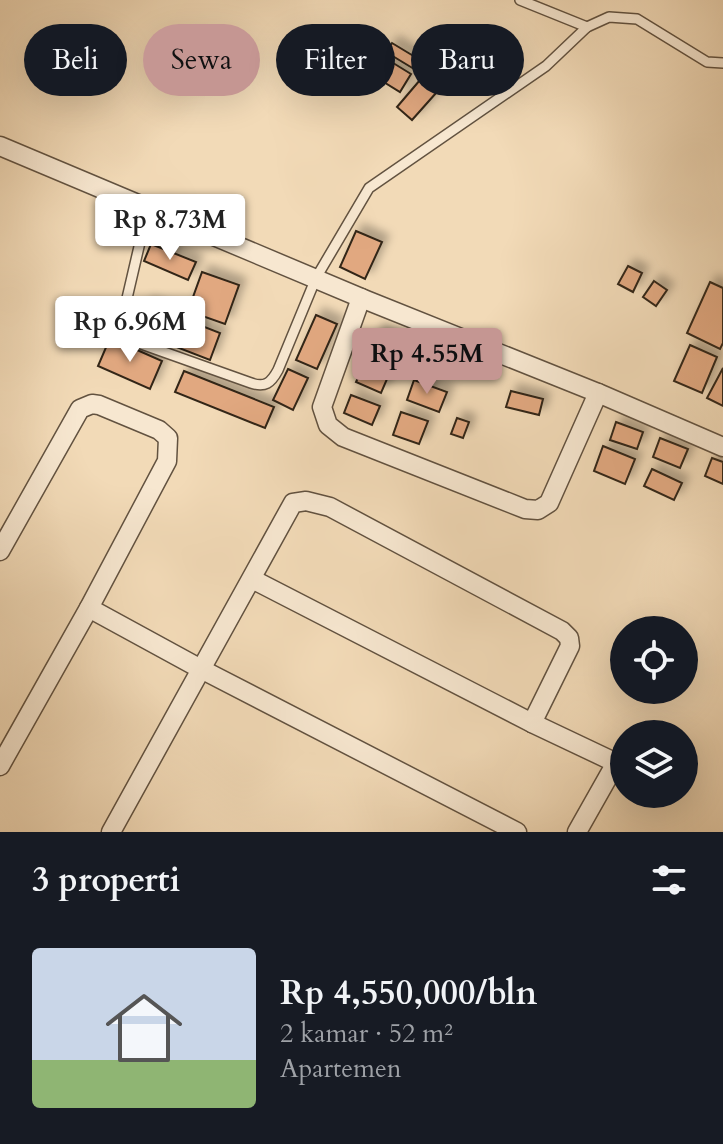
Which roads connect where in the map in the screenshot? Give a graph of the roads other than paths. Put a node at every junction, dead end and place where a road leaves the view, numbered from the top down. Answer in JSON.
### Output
{"nodes":[{"id":1,"x":520,"y":0,"type":"edge"},
{"id":2,"x":587,"y":27,"type":"junction"},
{"id":3,"x":723,"y":63,"type":"edge"},
{"id":4,"x":0,"y":146,"type":"edge"},
{"id":5,"x":148,"y":208,"type":"junction"},
{"id":6,"x":316,"y":278,"type":"junction"},
{"id":7,"x":361,"y":298,"type":"junction"},
{"id":8,"x":598,"y":393,"type":"junction"},
{"id":9,"x":723,"y":447,"type":"edge"},
{"id":10,"x":0,"y":551,"type":"edge"},
{"id":11,"x":252,"y":579,"type":"junction"},
{"id":12,"x":89,"y":608,"type":"junction"},
{"id":13,"x":199,"y":668,"type":"junction"},
{"id":14,"x":532,"y":723,"type":"junction"},
{"id":15,"x":0,"y":766,"type":"edge"},
{"id":16,"x":111,"y":832,"type":"edge"},
{"id":17,"x":517,"y":832,"type":"edge"},
{"id":18,"x":577,"y":832,"type":"edge"}],
"edges":[{"from":1,"to":2,"type":"lane"},
{"from":2,"to":3,"type":"lane"},
{"from":2,"to":6,"type":"lane"},
{"from":4,"to":5,"type":"street"},
{"from":5,"to":6,"type":"street"},
{"from":5,"to":6,"type":"lane"},
{"from":6,"to":7,"type":"street"},
{"from":7,"to":8,"type":"street"},
{"from":7,"to":8,"type":"street"},
{"from":8,"to":9,"type":"street"},
{"from":10,"to":12,"type":"street"},
{"from":11,"to":13,"type":"street"},
{"from":11,"to":14,"type":"street"},
{"from":11,"to":14,"type":"street"},
{"from":12,"to":13,"type":"street"},
{"from":12,"to":15,"type":"street"},
{"from":13,"to":16,"type":"street"},
{"from":13,"to":17,"type":"street"},
{"from":14,"to":18,"type":"street"}]}
